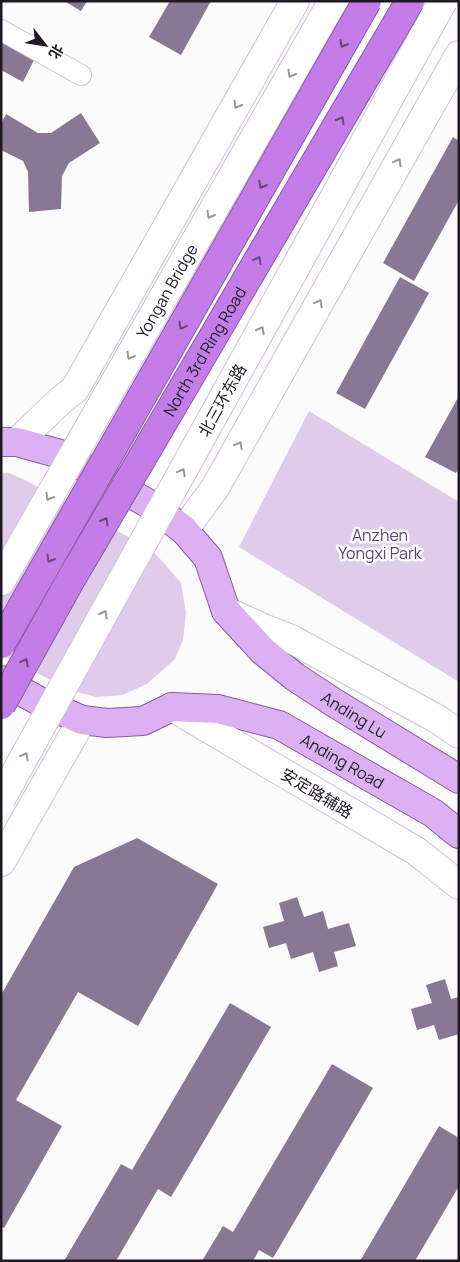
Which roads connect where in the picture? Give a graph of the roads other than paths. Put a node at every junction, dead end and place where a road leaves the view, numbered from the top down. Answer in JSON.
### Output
{"nodes":[{"id":1,"x":295,"y":1,"type":"edge"},
{"id":2,"x":333,"y":1,"type":"edge"},
{"id":3,"x":367,"y":1,"type":"edge"},
{"id":4,"x":410,"y":1,"type":"edge"},
{"id":5,"x":443,"y":1,"type":"edge"},
{"id":6,"x":1,"y":30,"type":"edge"},
{"id":7,"x":459,"y":55,"type":"edge"},
{"id":8,"x":80,"y":75,"type":"dead end"},
{"id":9,"x":9,"y":442,"type":"edge"},
{"id":10,"x":184,"y":530,"type":"junction"},
{"id":11,"x":1,"y":580,"type":"edge"},
{"id":12,"x":226,"y":611,"type":"junction"},
{"id":13,"x":1,"y":644,"type":"edge"},
{"id":14,"x":1,"y":680,"type":"edge"},
{"id":15,"x":1,"y":705,"type":"edge"},
{"id":16,"x":172,"y":707,"type":"junction"},
{"id":17,"x":82,"y":720,"type":"junction"},
{"id":18,"x":459,"y":734,"type":"edge"},
{"id":19,"x":459,"y":779,"type":"edge"},
{"id":20,"x":1,"y":799,"type":"edge"},
{"id":21,"x":459,"y":834,"type":"edge"},
{"id":22,"x":1,"y":862,"type":"edge"},
{"id":23,"x":459,"y":885,"type":"edge"}],
"edges":[{"from":1,"to":9,"type":"street","one_way":true},
{"from":2,"to":11,"type":"street","name":"Yongan Bridge","one_way":true,"bridge":true},
{"from":3,"to":13,"type":"highway","name":"North 3rd Ring Road","one_way":true,"bridge":true},
{"from":15,"to":4,"type":"highway","name":"North 3rd Ring Road","one_way":true,"bridge":true},
{"from":20,"to":5,"type":"street","name":"北三环东路","one_way":true,"bridge":true},
{"from":6,"to":8,"type":"street"},
{"from":10,"to":7,"type":"street","one_way":true},
{"from":9,"to":10,"type":"main road"},
{"from":10,"to":12,"type":"main road"},
{"from":12,"to":18,"type":"street"},
{"from":12,"to":19,"type":"main road","name":"Anding Lu"},
{"from":14,"to":17,"type":"main road"},
{"from":16,"to":17,"type":"main road"},
{"from":16,"to":21,"type":"main road","name":"Anding Road"},
{"from":16,"to":23,"type":"street","name":"安定路辅路"},
{"from":17,"to":22,"type":"street"}]}
